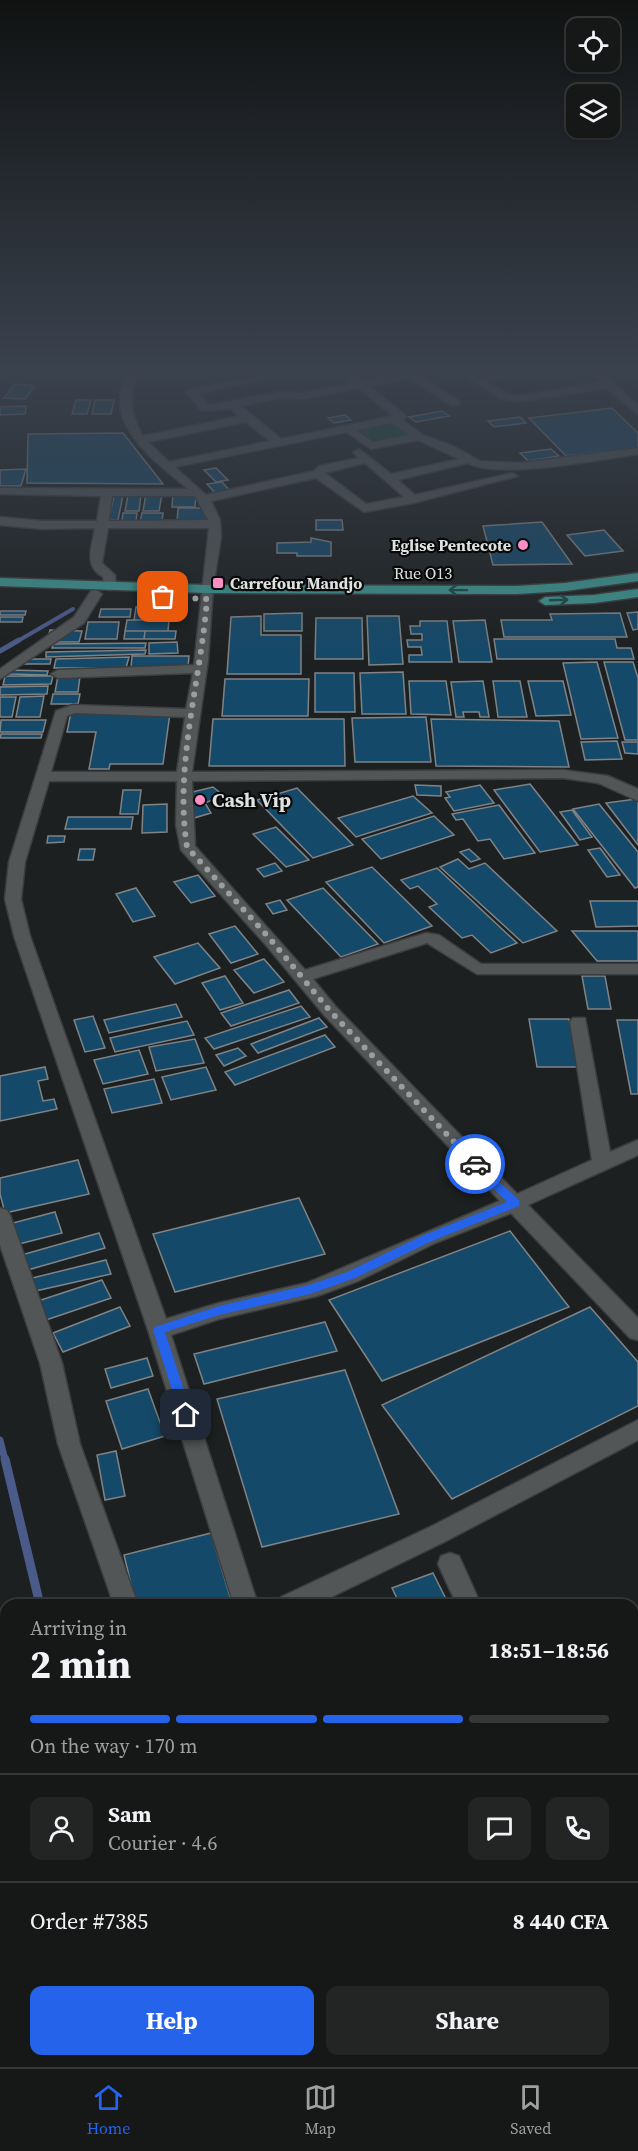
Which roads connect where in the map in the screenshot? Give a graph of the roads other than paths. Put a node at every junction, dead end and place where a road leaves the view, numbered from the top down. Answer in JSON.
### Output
{"nodes":[{"id":1,"x":166,"y":466,"type":"edge"},
{"id":2,"x":328,"y":466,"type":"edge"},
{"id":3,"x":375,"y":466,"type":"edge"},
{"id":4,"x":440,"y":466,"type":"edge"},
{"id":5,"x":318,"y":474,"type":"junction"},
{"id":6,"x":512,"y":476,"type":"dead end"},
{"id":7,"x":389,"y":478,"type":"junction"},
{"id":8,"x":0,"y":491,"type":"edge"},
{"id":9,"x":107,"y":492,"type":"junction"},
{"id":10,"x":200,"y":496,"type":"junction"},
{"id":11,"x":413,"y":499,"type":"junction"},
{"id":12,"x":0,"y":521,"type":"edge"},
{"id":13,"x":102,"y":524,"type":"junction"},
{"id":14,"x":215,"y":524,"type":"junction"},
{"id":15,"x":638,"y":577,"type":"edge"},
{"id":16,"x":0,"y":582,"type":"edge"},
{"id":17,"x":110,"y":586,"type":"junction"},
{"id":18,"x":0,"y":591,"type":"edge"},
{"id":19,"x":638,"y":593,"type":"edge"},
{"id":20,"x":96,"y":594,"type":"junction"},
{"id":21,"x":207,"y":594,"type":"junction"},
{"id":22,"x":200,"y":669,"type":"junction"},
{"id":23,"x":58,"y":674,"type":"dead end"},
{"id":24,"x":0,"y":675,"type":"edge"},
{"id":25,"x":192,"y":713,"type":"junction"},
{"id":26,"x":43,"y":776,"type":"junction"},
{"id":27,"x":185,"y":776,"type":"junction"},
{"id":28,"x":638,"y":796,"type":"edge"},
{"id":29,"x":638,"y":969,"type":"edge"},
{"id":30,"x":302,"y":977,"type":"junction"},
{"id":31,"x":579,"y":1022,"type":"dead end"},
{"id":32,"x":638,"y":1146,"type":"edge"},
{"id":33,"x":602,"y":1162,"type":"junction"},
{"id":34,"x":515,"y":1203,"type":"junction"},
{"id":35,"x":0,"y":1215,"type":"edge"},
{"id":36,"x":159,"y":1330,"type":"junction"},
{"id":37,"x":638,"y":1332,"type":"edge"},
{"id":38,"x":638,"y":1429,"type":"edge"},
{"id":39,"x":450,"y":1564,"type":"dead end"},
{"id":40,"x":124,"y":1599,"type":"edge"},
{"id":41,"x":244,"y":1599,"type":"edge"},
{"id":42,"x":303,"y":1599,"type":"edge"},
{"id":43,"x":466,"y":1599,"type":"edge"}],
"edges":[{"from":1,"to":10,"type":"street"},
{"from":2,"to":5,"type":"street"},
{"from":3,"to":7,"type":"street"},
{"from":4,"to":7,"type":"street"},
{"from":5,"to":10,"type":"street"},
{"from":5,"to":11,"type":"street"},
{"from":6,"to":11,"type":"street"},
{"from":7,"to":11,"type":"street"},
{"from":8,"to":9,"type":"street"},
{"from":9,"to":10,"type":"street"},
{"from":9,"to":13,"type":"street"},
{"from":10,"to":14,"type":"street"},
{"from":12,"to":13,"type":"street"},
{"from":13,"to":14,"type":"street"},
{"from":13,"to":17,"type":"street"},
{"from":14,"to":21,"type":"street"},
{"from":15,"to":21,"type":"main road","name":"Rue O13","one_way":true},
{"from":16,"to":17,"type":"main road"},
{"from":17,"to":21,"type":"main road"},
{"from":18,"to":20,"type":"main road"},
{"from":21,"to":19,"type":"main road","name":"Rue O13","one_way":true},
{"from":20,"to":21,"type":"main road"},
{"from":20,"to":24,"type":"street"},
{"from":21,"to":22,"type":"street"},
{"from":22,"to":23,"type":"street"},
{"from":22,"to":25,"type":"street"},
{"from":25,"to":26,"type":"street"},
{"from":25,"to":27,"type":"street"},
{"from":26,"to":27,"type":"street"},
{"from":26,"to":36,"type":"street"},
{"from":27,"to":28,"type":"street"},
{"from":27,"to":30,"type":"street"},
{"from":29,"to":30,"type":"street"},
{"from":30,"to":34,"type":"street"},
{"from":31,"to":33,"type":"street"},
{"from":32,"to":33,"type":"street"},
{"from":33,"to":34,"type":"street"},
{"from":34,"to":36,"type":"street"},
{"from":34,"to":37,"type":"street"},
{"from":35,"to":40,"type":"street"},
{"from":36,"to":41,"type":"street"},
{"from":38,"to":42,"type":"street"},
{"from":39,"to":43,"type":"street"}]}
